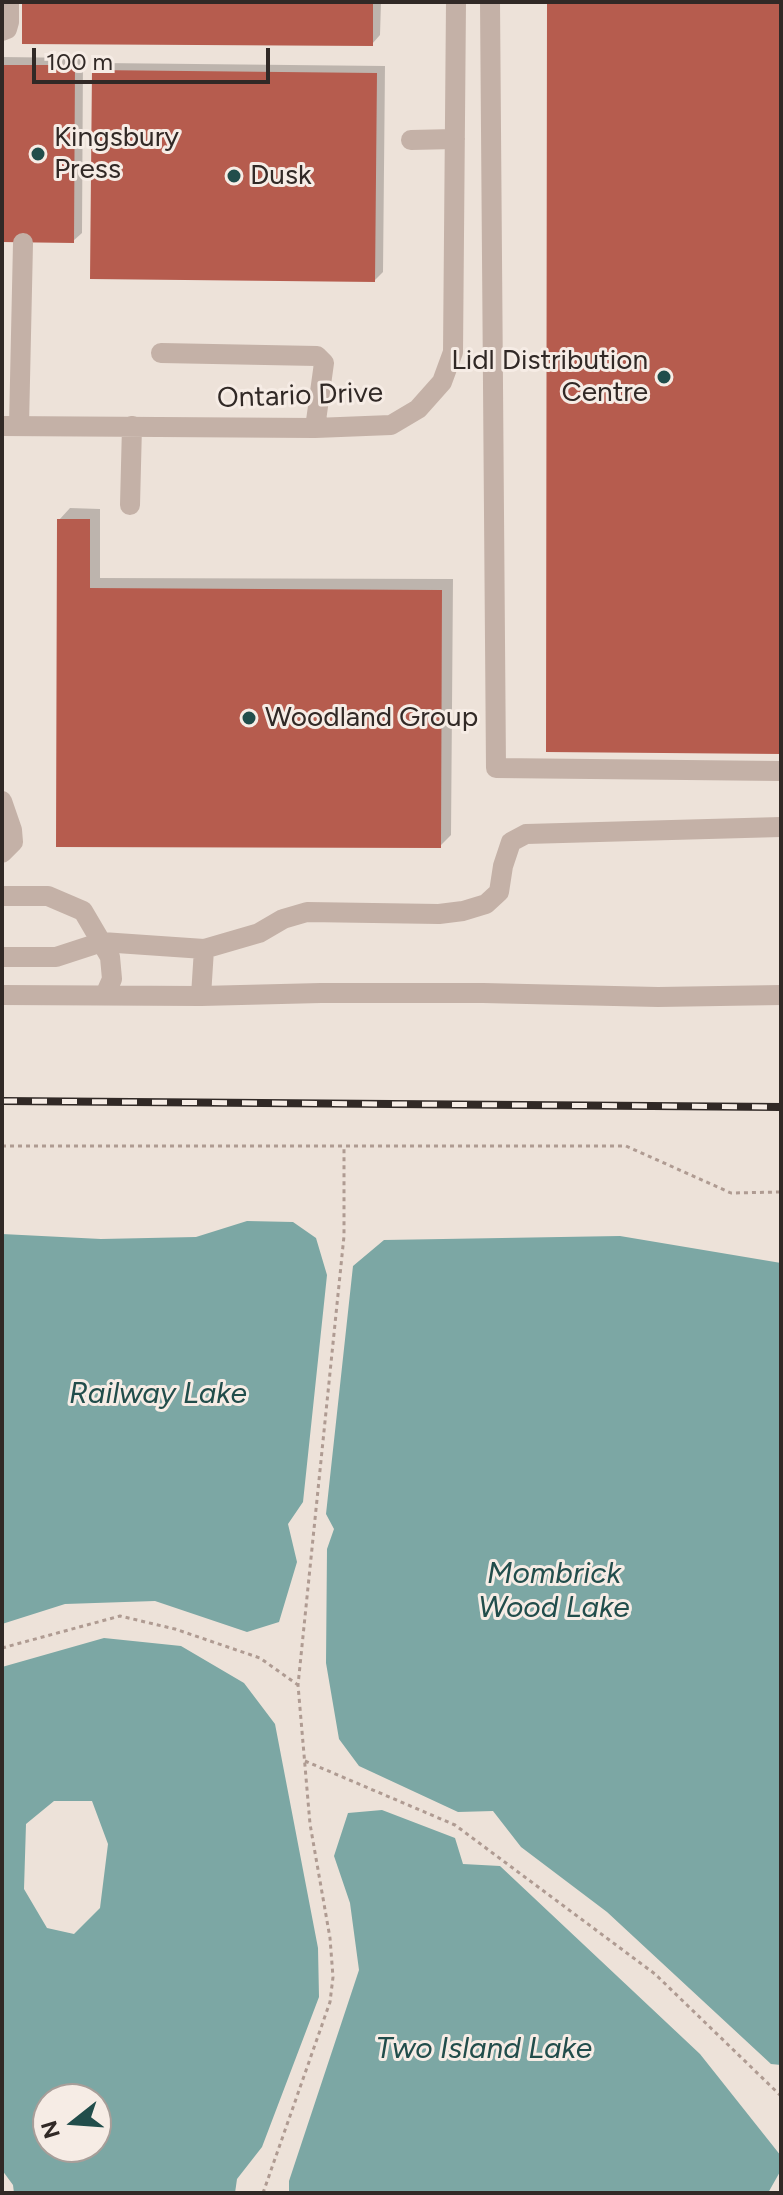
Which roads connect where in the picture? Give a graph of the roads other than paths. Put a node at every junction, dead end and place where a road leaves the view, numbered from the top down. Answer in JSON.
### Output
{"nodes":[{"id":1,"x":9,"y":2,"type":"edge"},
{"id":2,"x":456,"y":2,"type":"edge"},
{"id":3,"x":490,"y":2,"type":"edge"},
{"id":4,"x":2,"y":31,"type":"edge"},
{"id":5,"x":455,"y":139,"type":"junction"},
{"id":6,"x":411,"y":140,"type":"dead end"},
{"id":7,"x":23,"y":243,"type":"dead end"},
{"id":8,"x":161,"y":353,"type":"dead end"},
{"id":9,"x":10,"y":426,"type":"edge"},
{"id":10,"x":132,"y":426,"type":"junction"},
{"id":11,"x":315,"y":428,"type":"junction"},
{"id":12,"x":130,"y":505,"type":"dead end"},
{"id":13,"x":781,"y":771,"type":"edge"},
{"id":14,"x":2,"y":801,"type":"edge"},
{"id":15,"x":781,"y":827,"type":"edge"},
{"id":16,"x":2,"y":853,"type":"edge"},
{"id":17,"x":2,"y":896,"type":"edge"},
{"id":18,"x":102,"y":942,"type":"junction"},
{"id":19,"x":204,"y":949,"type":"junction"},
{"id":20,"x":2,"y":957,"type":"edge"},
{"id":21,"x":2,"y":995,"type":"edge"},
{"id":22,"x":105,"y":995,"type":"junction"},
{"id":23,"x":781,"y":995,"type":"edge"},
{"id":24,"x":201,"y":996,"type":"junction"}],
"edges":[{"from":1,"to":4,"type":"street"},
{"from":2,"to":5,"type":"street","name":"Ontario Drive"},
{"from":3,"to":13,"type":"street"},
{"from":5,"to":6,"type":"street"},
{"from":5,"to":11,"type":"street","name":"Ontario Drive"},
{"from":7,"to":9,"type":"street"},
{"from":8,"to":11,"type":"street"},
{"from":9,"to":10,"type":"street","name":"Ontario Drive"},
{"from":10,"to":11,"type":"street","name":"Ontario Drive"},
{"from":10,"to":12,"type":"street"},
{"from":14,"to":16,"type":"street"},
{"from":15,"to":19,"type":"street"},
{"from":17,"to":18,"type":"street"},
{"from":18,"to":19,"type":"street"},
{"from":18,"to":20,"type":"street"},
{"from":18,"to":22,"type":"street"},
{"from":19,"to":24,"type":"street"},
{"from":21,"to":22,"type":"street"},
{"from":22,"to":24,"type":"street"},
{"from":23,"to":24,"type":"street"}]}
